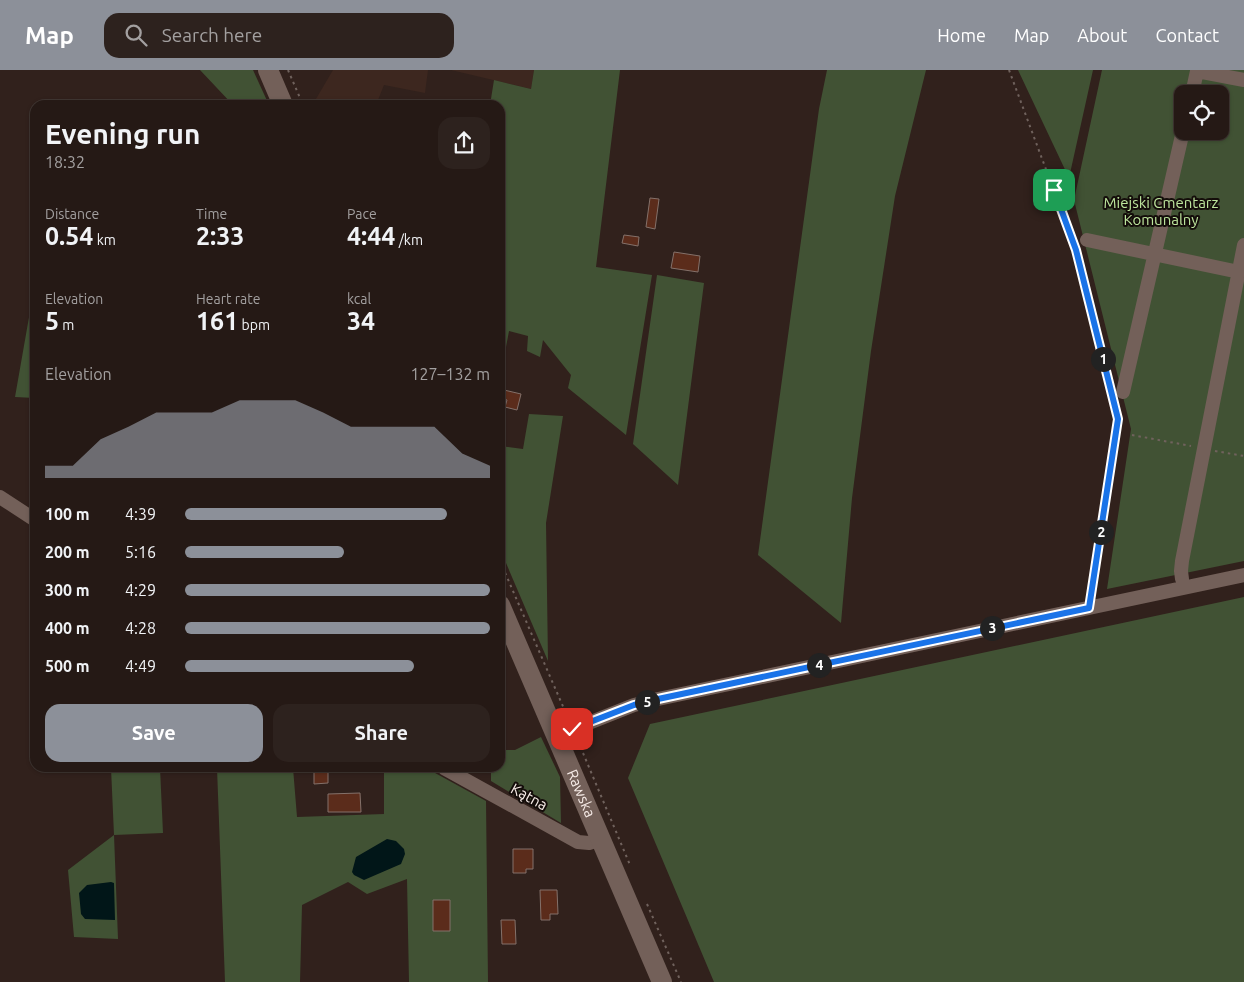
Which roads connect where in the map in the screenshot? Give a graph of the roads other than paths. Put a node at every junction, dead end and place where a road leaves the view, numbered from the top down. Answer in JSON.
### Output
{"nodes":[{"id":1,"x":268,"y":70,"type":"edge"},
{"id":2,"x":1244,"y":80,"type":"edge"},
{"id":3,"x":1194,"y":85,"type":"edge"},
{"id":4,"x":282,"y":100,"type":"edge"},
{"id":5,"x":1181,"y":140,"type":"edge"},
{"id":6,"x":1087,"y":240,"type":"dead end"},
{"id":7,"x":1244,"y":245,"type":"edge"},
{"id":8,"x":1154,"y":254,"type":"junction"},
{"id":9,"x":1241,"y":272,"type":"edge"},
{"id":10,"x":1115,"y":394,"type":"road end"},
{"id":11,"x":0,"y":497,"type":"edge"},
{"id":12,"x":30,"y":517,"type":"edge"},
{"id":13,"x":1244,"y":575,"type":"edge"},
{"id":14,"x":1182,"y":579,"type":"dead end"},
{"id":15,"x":505,"y":615,"type":"edge"},
{"id":16,"x":564,"y":732,"type":"junction"},
{"id":17,"x":451,"y":772,"type":"edge"},
{"id":18,"x":601,"y":839,"type":"junction"},
{"id":19,"x":662,"y":982,"type":"edge"}],
"edges":[{"from":1,"to":4,"type":"main road"},
{"from":2,"to":3,"type":"street"},
{"from":5,"to":8,"type":"street"},
{"from":6,"to":8,"type":"street"},
{"from":7,"to":9,"type":"street"},
{"from":8,"to":9,"type":"street"},
{"from":8,"to":10,"type":"street"},
{"from":9,"to":14,"type":"street"},
{"from":11,"to":12,"type":"street"},
{"from":13,"to":16,"type":"street"},
{"from":15,"to":16,"type":"main road","name":"Rawska"},
{"from":16,"to":18,"type":"main road","name":"Rawska"},
{"from":17,"to":18,"type":"street","name":"Kątna"},
{"from":18,"to":19,"type":"main road","name":"Rawska"}]}
